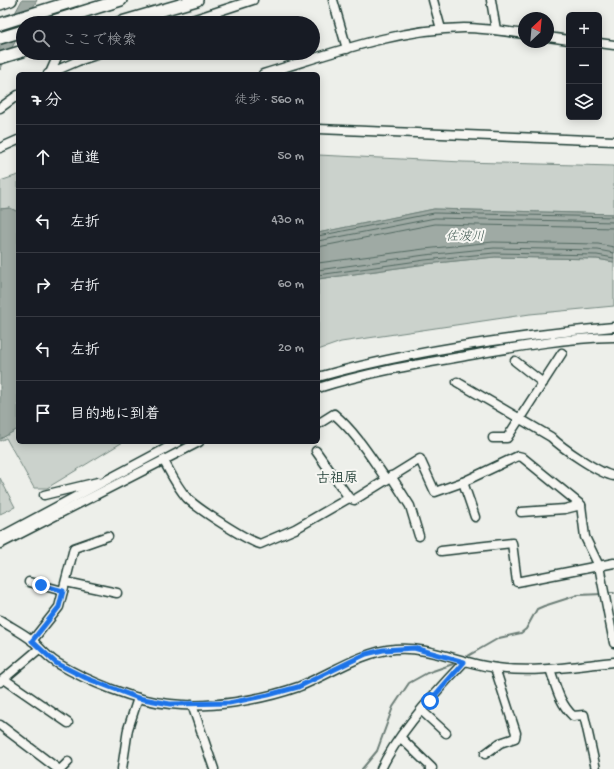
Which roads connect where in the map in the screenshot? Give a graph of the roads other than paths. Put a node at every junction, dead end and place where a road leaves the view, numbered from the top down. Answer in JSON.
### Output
{"nodes":[{"id":1,"x":11,"y":0,"type":"edge"},
{"id":2,"x":74,"y":0,"type":"edge"},
{"id":3,"x":77,"y":0,"type":"edge"},
{"id":4,"x":121,"y":0,"type":"edge"},
{"id":5,"x":197,"y":0,"type":"edge"},
{"id":6,"x":253,"y":0,"type":"edge"},
{"id":7,"x":333,"y":0,"type":"edge"},
{"id":8,"x":433,"y":0,"type":"edge"},
{"id":9,"x":491,"y":0,"type":"edge"},
{"id":10,"x":0,"y":4,"type":"edge"},
{"id":11,"x":26,"y":16,"type":"edge"},
{"id":12,"x":68,"y":16,"type":"edge"},
{"id":13,"x":70,"y":16,"type":"edge"},
{"id":14,"x":142,"y":16,"type":"edge"},
{"id":15,"x":204,"y":16,"type":"edge"},
{"id":16,"x":16,"y":19,"type":"edge"},
{"id":17,"x":0,"y":24,"type":"edge"},
{"id":18,"x":441,"y":29,"type":"junction"},
{"id":19,"x":496,"y":30,"type":"junction"},
{"id":20,"x":16,"y":33,"type":"edge"},
{"id":21,"x":518,"y":33,"type":"edge"},
{"id":22,"x":0,"y":38,"type":"edge"},
{"id":23,"x":554,"y":38,"type":"edge"},
{"id":24,"x":566,"y":40,"type":"edge"},
{"id":25,"x":602,"y":44,"type":"edge"},
{"id":26,"x":614,"y":45,"type":"edge"},
{"id":27,"x":347,"y":49,"type":"junction"},
{"id":28,"x":16,"y":53,"type":"edge"},
{"id":29,"x":320,"y":57,"type":"edge"},
{"id":30,"x":0,"y":58,"type":"edge"},
{"id":31,"x":56,"y":60,"type":"edge"},
{"id":32,"x":83,"y":60,"type":"edge"},
{"id":33,"x":310,"y":60,"type":"edge"},
{"id":34,"x":50,"y":72,"type":"edge"},
{"id":35,"x":52,"y":72,"type":"edge"},
{"id":36,"x":270,"y":72,"type":"edge"},
{"id":37,"x":16,"y":96,"type":"edge"},
{"id":38,"x":0,"y":108,"type":"edge"},
{"id":39,"x":320,"y":129,"type":"edge"},
{"id":40,"x":16,"y":141,"type":"edge"},
{"id":41,"x":614,"y":141,"type":"edge"},
{"id":42,"x":0,"y":147,"type":"edge"},
{"id":43,"x":614,"y":327,"type":"edge"},
{"id":44,"x":614,"y":337,"type":"edge"},
{"id":45,"x":562,"y":353,"type":"dead end"},
{"id":46,"x":515,"y":361,"type":"dead end"},
{"id":47,"x":320,"y":376,"type":"edge"},
{"id":48,"x":457,"y":382,"type":"dead end"},
{"id":49,"x":543,"y":383,"type":"junction"},
{"id":50,"x":320,"y":387,"type":"edge"},
{"id":51,"x":520,"y":419,"type":"junction"},
{"id":52,"x":320,"y":423,"type":"edge"},
{"id":53,"x":493,"y":438,"type":"dead end"},
{"id":54,"x":174,"y":444,"type":"edge"},
{"id":55,"x":195,"y":444,"type":"edge"},
{"id":56,"x":316,"y":451,"type":"dead end"},
{"id":57,"x":164,"y":461,"type":"junction"},
{"id":58,"x":614,"y":476,"type":"edge"},
{"id":59,"x":389,"y":477,"type":"junction"},
{"id":60,"x":463,"y":482,"type":"junction"},
{"id":61,"x":101,"y":483,"type":"junction"},
{"id":62,"x":44,"y":495,"type":"dead end"},
{"id":63,"x":349,"y":498,"type":"junction"},
{"id":64,"x":581,"y":505,"type":"junction"},
{"id":65,"x":521,"y":512,"type":"dead end"},
{"id":66,"x":475,"y":517,"type":"dead end"},
{"id":67,"x":108,"y":536,"type":"dead end"},
{"id":68,"x":419,"y":536,"type":"dead end"},
{"id":69,"x":0,"y":537,"type":"edge"},
{"id":70,"x":0,"y":544,"type":"edge"},
{"id":71,"x":441,"y":551,"type":"dead end"},
{"id":72,"x":614,"y":563,"type":"edge"},
{"id":73,"x":598,"y":566,"type":"junction"},
{"id":74,"x":30,"y":582,"type":"dead end"},
{"id":75,"x":66,"y":582,"type":"junction"},
{"id":76,"x":63,"y":591,"type":"junction"},
{"id":77,"x":117,"y":593,"type":"dead end"},
{"id":78,"x":0,"y":620,"type":"edge"},
{"id":79,"x":32,"y":641,"type":"junction"},
{"id":80,"x":614,"y":643,"type":"edge"},
{"id":81,"x":39,"y":649,"type":"junction"},
{"id":82,"x":464,"y":662,"type":"junction"},
{"id":83,"x":614,"y":662,"type":"edge"},
{"id":84,"x":496,"y":668,"type":"junction"},
{"id":85,"x":550,"y":669,"type":"junction"},
{"id":86,"x":2,"y":681,"type":"edge"},
{"id":87,"x":138,"y":698,"type":"junction"},
{"id":88,"x":192,"y":705,"type":"junction"},
{"id":89,"x":422,"y":711,"type":"junction"},
{"id":90,"x":68,"y":722,"type":"dead end"},
{"id":91,"x":0,"y":725,"type":"edge"},
{"id":92,"x":446,"y":733,"type":"dead end"},
{"id":93,"x":401,"y":738,"type":"junction"},
{"id":94,"x":485,"y":754,"type":"dead end"},
{"id":95,"x":68,"y":762,"type":"dead end"},
{"id":96,"x":60,"y":769,"type":"edge"},
{"id":97,"x":122,"y":769,"type":"edge"},
{"id":98,"x":214,"y":769,"type":"edge"},
{"id":99,"x":381,"y":769,"type":"edge"},
{"id":100,"x":432,"y":769,"type":"edge"},
{"id":101,"x":596,"y":769,"type":"edge"}],
"edges":[{"from":1,"to":10,"type":"highway"},
{"from":2,"to":12,"type":"street"},
{"from":3,"to":11,"type":"highway","bridge":true},
{"from":4,"to":13,"type":"highway","bridge":true},
{"from":5,"to":14,"type":"highway"},
{"from":6,"to":15,"type":"street"},
{"from":7,"to":27,"type":"street"},
{"from":8,"to":18,"type":"street"},
{"from":9,"to":19,"type":"street"},
{"from":16,"to":17,"type":"highway","bridge":true},
{"from":18,"to":19,"type":"street"},
{"from":18,"to":27,"type":"street"},
{"from":19,"to":21,"type":"street"},
{"from":20,"to":22,"type":"highway"},
{"from":23,"to":24,"type":"street"},
{"from":25,"to":26,"type":"street"},
{"from":27,"to":29,"type":"street"},
{"from":28,"to":30,"type":"highway"},
{"from":31,"to":34,"type":"street"},
{"from":32,"to":35,"type":"street"},
{"from":33,"to":36,"type":"street"},
{"from":37,"to":38,"type":"street"},
{"from":39,"to":41,"type":"street"},
{"from":40,"to":42,"type":"street"},
{"from":43,"to":47,"type":"street"},
{"from":44,"to":50,"type":"street"},
{"from":45,"to":49,"type":"street"},
{"from":46,"to":49,"type":"street"},
{"from":48,"to":51,"type":"street"},
{"from":49,"to":51,"type":"street"},
{"from":51,"to":53,"type":"street"},
{"from":51,"to":58,"type":"street"},
{"from":52,"to":59,"type":"street"},
{"from":54,"to":61,"type":"street"},
{"from":55,"to":57,"type":"street"},
{"from":56,"to":63,"type":"street"},
{"from":57,"to":63,"type":"street"},
{"from":57,"to":70,"type":"street"},
{"from":59,"to":60,"type":"street"},
{"from":59,"to":63,"type":"street"},
{"from":59,"to":68,"type":"street"},
{"from":60,"to":64,"type":"street"},
{"from":60,"to":66,"type":"street"},
{"from":61,"to":62,"type":"street"},
{"from":61,"to":69,"type":"street"},
{"from":64,"to":65,"type":"street"},
{"from":64,"to":73,"type":"street"},
{"from":67,"to":75,"type":"street"},
{"from":71,"to":73,"type":"street"},
{"from":72,"to":73,"type":"street"},
{"from":73,"to":80,"type":"street"},
{"from":74,"to":76,"type":"street"},
{"from":75,"to":76,"type":"street"},
{"from":75,"to":77,"type":"street"},
{"from":76,"to":79,"type":"street"},
{"from":78,"to":79,"type":"street"},
{"from":79,"to":81,"type":"street"},
{"from":81,"to":86,"type":"street"},
{"from":81,"to":87,"type":"street"},
{"from":82,"to":84,"type":"street"},
{"from":82,"to":88,"type":"street"},
{"from":82,"to":89,"type":"street"},
{"from":83,"to":85,"type":"street"},
{"from":84,"to":85,"type":"street"},
{"from":84,"to":94,"type":"street"},
{"from":85,"to":101,"type":"street"},
{"from":86,"to":90,"type":"street"},
{"from":87,"to":88,"type":"street"},
{"from":87,"to":97,"type":"street"},
{"from":88,"to":98,"type":"street"},
{"from":89,"to":92,"type":"street"},
{"from":89,"to":93,"type":"street"},
{"from":91,"to":96,"type":"street"},
{"from":93,"to":99,"type":"street"},
{"from":93,"to":100,"type":"street"},
{"from":95,"to":96,"type":"street"}]}
